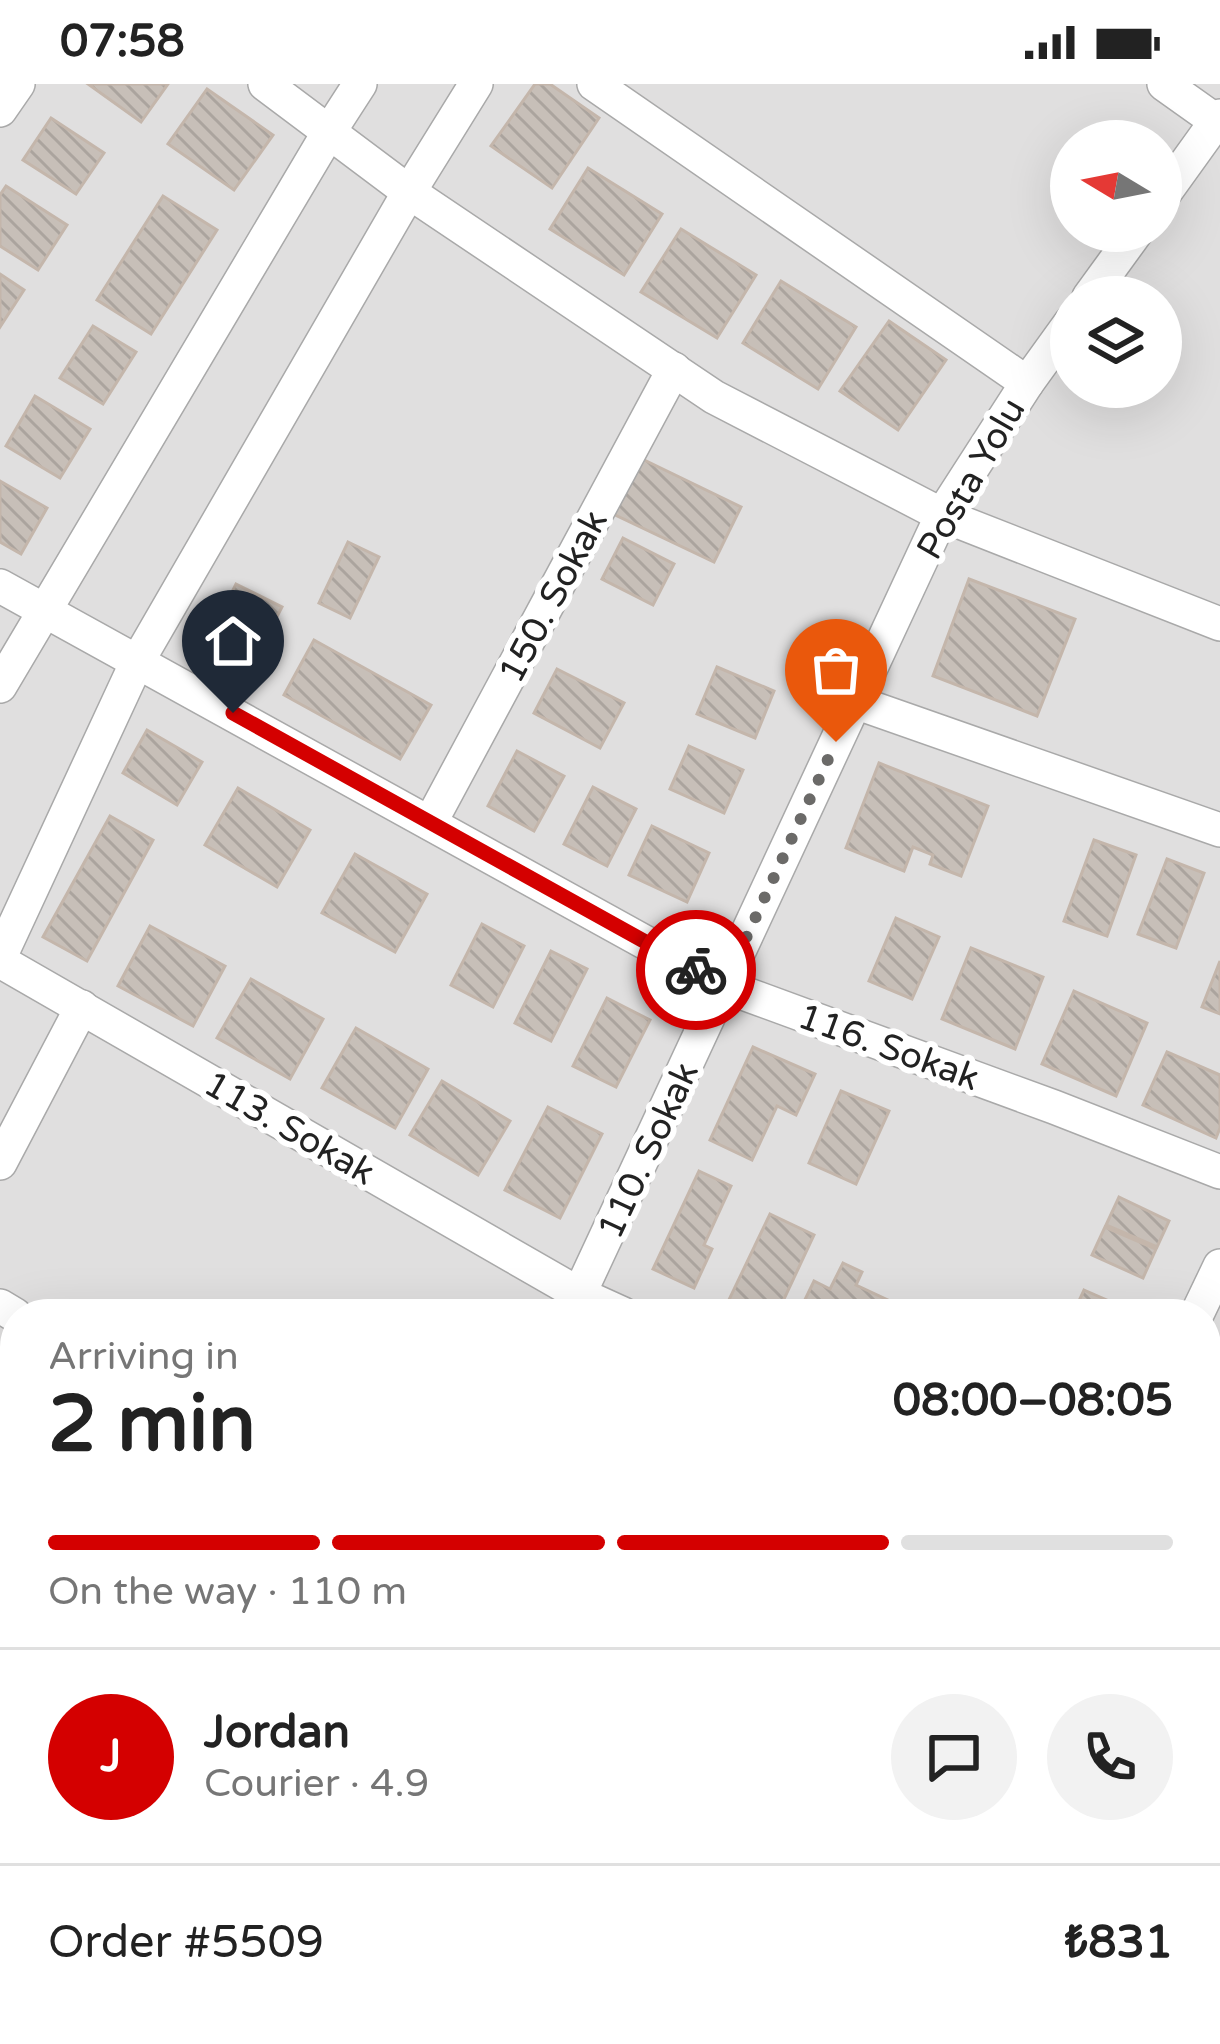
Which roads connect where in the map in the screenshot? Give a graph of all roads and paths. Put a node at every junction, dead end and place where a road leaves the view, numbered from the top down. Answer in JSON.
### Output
{"nodes":[{"id":1,"x":18,"y":84,"type":"edge"},
{"id":2,"x":265,"y":84,"type":"edge"},
{"id":3,"x":360,"y":84,"type":"edge"},
{"id":4,"x":476,"y":84,"type":"edge"},
{"id":5,"x":594,"y":84,"type":"edge"},
{"id":6,"x":1164,"y":84,"type":"edge"},
{"id":7,"x":0,"y":110,"type":"edge"},
{"id":8,"x":1218,"y":119,"type":"edge"},
{"id":9,"x":329,"y":133,"type":"junction"},
{"id":10,"x":1182,"y":169,"type":"edge"},
{"id":11,"x":409,"y":192,"type":"junction"},
{"id":12,"x":1050,"y":351,"type":"edge"},
{"id":13,"x":674,"y":369,"type":"junction"},
{"id":14,"x":1027,"y":383,"type":"junction"},
{"id":15,"x":942,"y":515,"type":"junction"},
{"id":16,"x":0,"y":586,"type":"edge"},
{"id":17,"x":44,"y":610,"type":"junction"},
{"id":18,"x":1220,"y":624,"type":"edge"},
{"id":19,"x":136,"y":664,"type":"junction"},
{"id":20,"x":0,"y":686,"type":"edge"},
{"id":21,"x":855,"y":702,"type":"junction"},
{"id":22,"x":430,"y":823,"type":"junction"},
{"id":23,"x":1220,"y":830,"type":"edge"},
{"id":24,"x":0,"y":959,"type":"edge"},
{"id":25,"x":724,"y":986,"type":"junction"},
{"id":26,"x":82,"y":1007,"type":"junction"},
{"id":27,"x":0,"y":1162,"type":"edge"},
{"id":28,"x":1220,"y":1172,"type":"edge"},
{"id":29,"x":1220,"y":1266,"type":"edge"},
{"id":30,"x":567,"y":1299,"type":"edge"},
{"id":31,"x":577,"y":1299,"type":"edge"},
{"id":32,"x":1204,"y":1299,"type":"edge"}],
"edges":[{"from":1,"to":7,"type":"street"},
{"from":2,"to":9,"type":"street"},
{"from":3,"to":9,"type":"street"},
{"from":4,"to":11,"type":"street"},
{"from":5,"to":14,"type":"street","name":"Posta Yolu"},
{"from":6,"to":8,"type":"street"},
{"from":8,"to":10,"type":"street"},
{"from":9,"to":11,"type":"street"},
{"from":9,"to":17,"type":"street"},
{"from":11,"to":13,"type":"street"},
{"from":11,"to":19,"type":"street"},
{"from":12,"to":14,"type":"street"},
{"from":13,"to":15,"type":"street"},
{"from":13,"to":22,"type":"street","name":"150. Sokak"},
{"from":14,"to":15,"type":"street","name":"Posta Yolu"},
{"from":15,"to":18,"type":"street"},
{"from":15,"to":21,"type":"street","name":"Posta Yolu"},
{"from":16,"to":17,"type":"street","name":"116. Sokak"},
{"from":17,"to":19,"type":"street","name":"116. Sokak"},
{"from":17,"to":20,"type":"street"},
{"from":19,"to":22,"type":"street","name":"116. Sokak"},
{"from":19,"to":24,"type":"street"},
{"from":21,"to":23,"type":"street"},
{"from":21,"to":25,"type":"street","name":"Posta Yolu"},
{"from":22,"to":25,"type":"street","name":"116. Sokak"},
{"from":24,"to":26,"type":"street","name":"113. Sokak"},
{"from":25,"to":28,"type":"street","name":"116. Sokak"},
{"from":25,"to":31,"type":"street","name":"110. Sokak"},
{"from":26,"to":27,"type":"street"},
{"from":26,"to":30,"type":"street","name":"113. Sokak"},
{"from":29,"to":32,"type":"street"}]}
